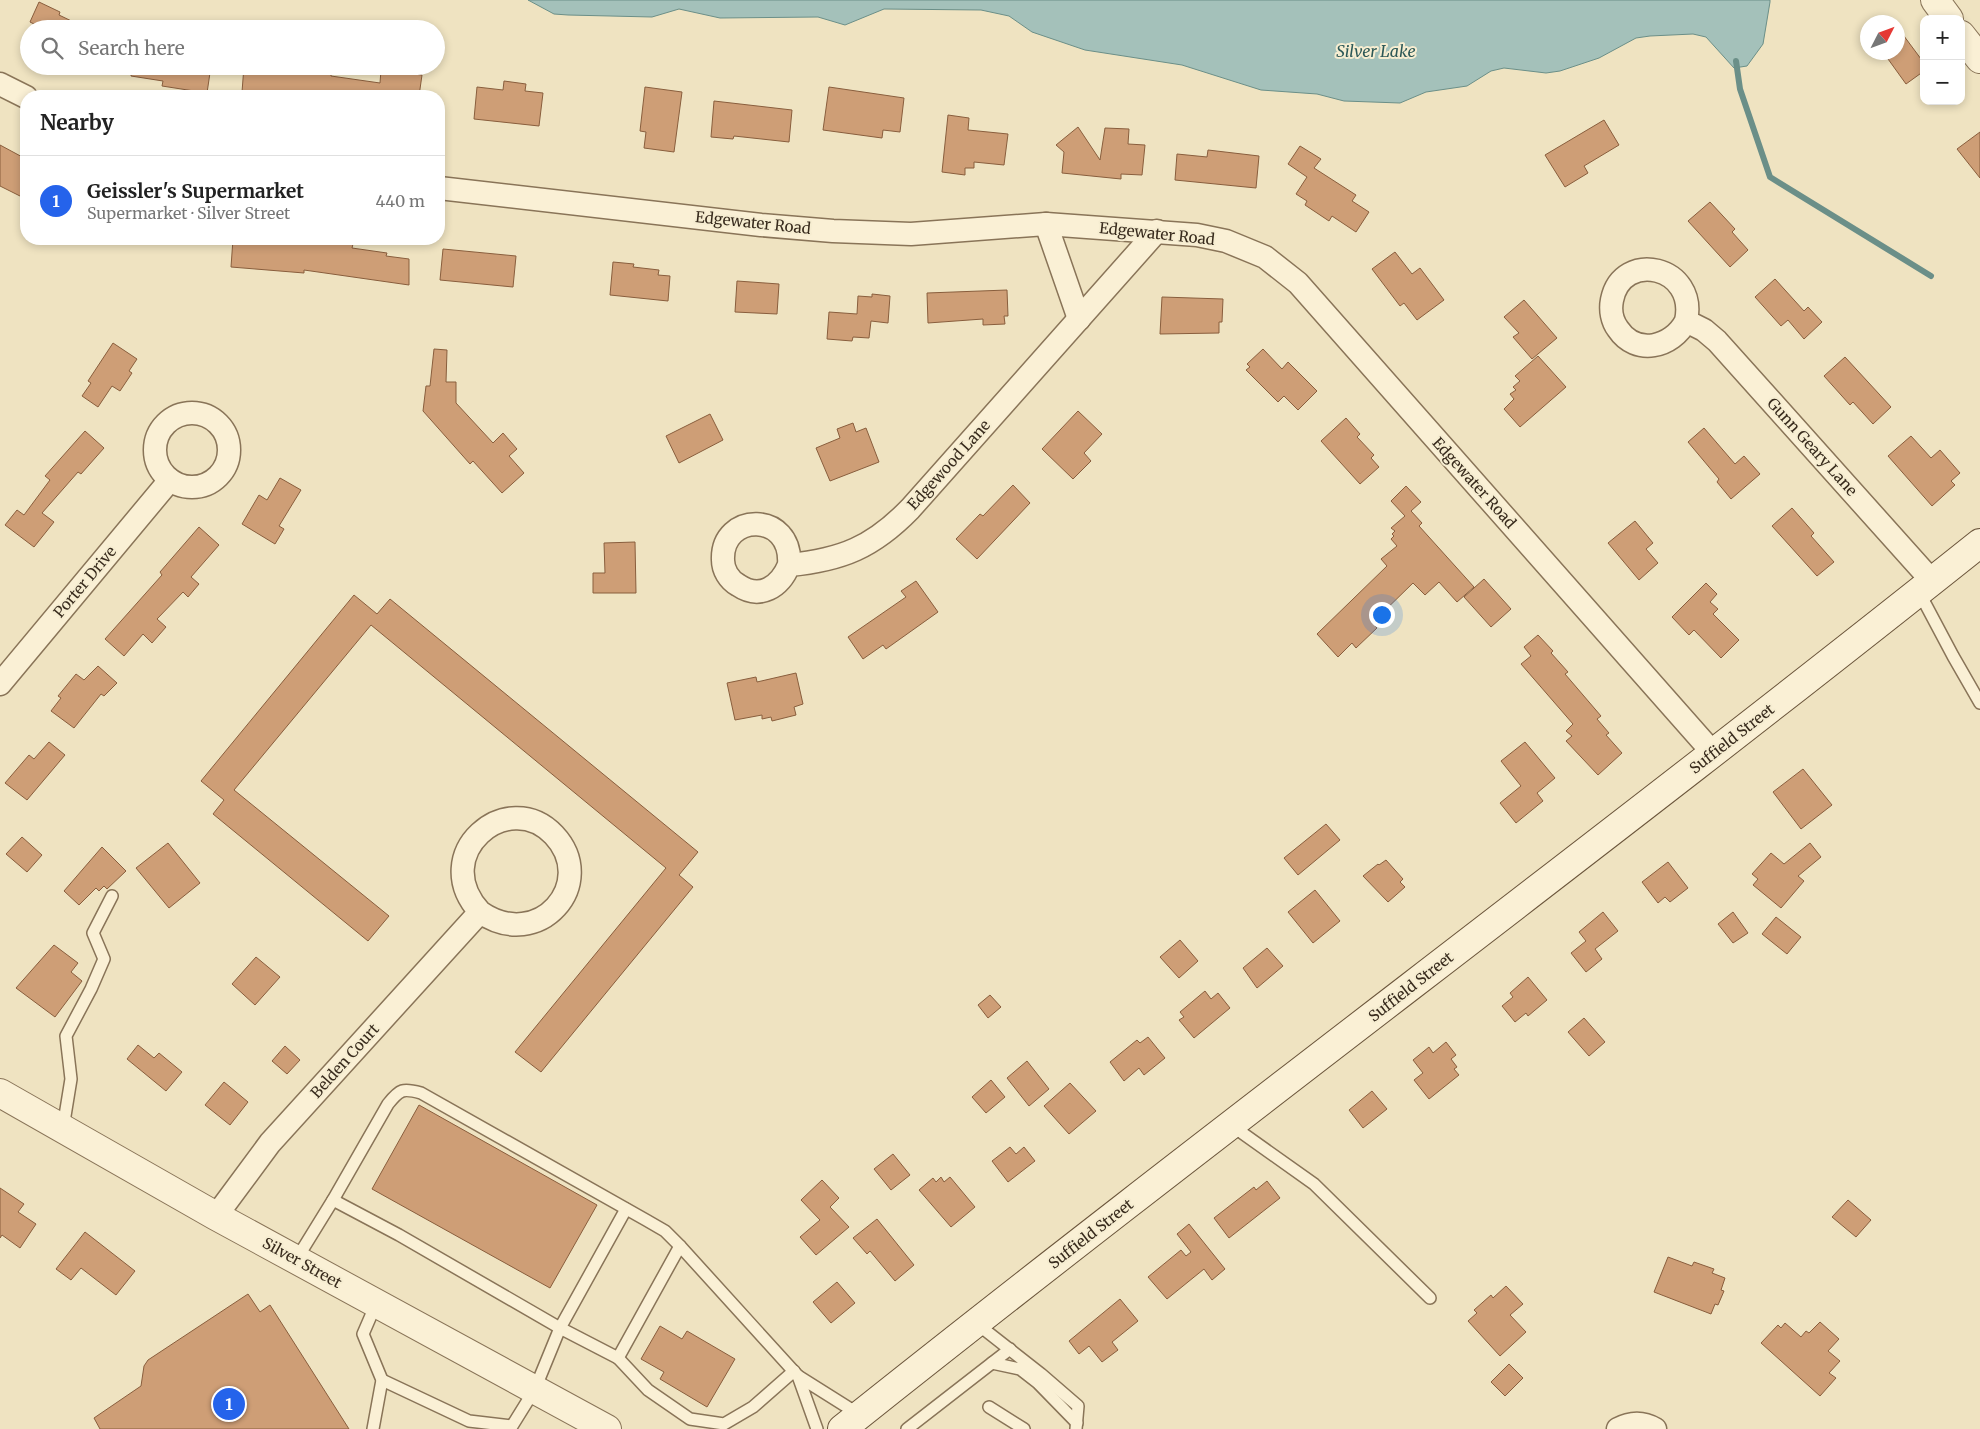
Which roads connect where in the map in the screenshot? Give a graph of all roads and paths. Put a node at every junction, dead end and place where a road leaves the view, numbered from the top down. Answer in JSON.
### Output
{"nodes":[{"id":1,"x":1935,"y":0,"type":"edge"},
{"id":2,"x":1946,"y":15,"type":"edge"},
{"id":3,"x":1965,"y":40,"type":"edge"},
{"id":4,"x":1980,"y":59,"type":"edge"},
{"id":5,"x":0,"y":84,"type":"edge"},
{"id":6,"x":20,"y":94,"type":"edge"},
{"id":7,"x":445,"y":189,"type":"edge"},
{"id":8,"x":1046,"y":224,"type":"junction"},
{"id":9,"x":1157,"y":231,"type":"junction"},
{"id":10,"x":1079,"y":319,"type":"junction"},
{"id":11,"x":1686,"y":321,"type":"dead end"},
{"id":12,"x":170,"y":480,"type":"dead end"},
{"id":13,"x":1980,"y":543,"type":"edge"},
{"id":14,"x":789,"y":564,"type":"dead end"},
{"id":15,"x":1926,"y":586,"type":"junction"},
{"id":16,"x":0,"y":684,"type":"edge"},
{"id":17,"x":1980,"y":703,"type":"edge"},
{"id":18,"x":1714,"y":754,"type":"junction"},
{"id":19,"x":112,"y":896,"type":"dead end"},
{"id":20,"x":480,"y":912,"type":"junction"},
{"id":21,"x":0,"y":1093,"type":"edge"},
{"id":22,"x":1231,"y":1125,"type":"junction"},
{"id":23,"x":63,"y":1128,"type":"junction"},
{"id":24,"x":333,"y":1200,"type":"junction"},
{"id":25,"x":626,"y":1209,"type":"junction"},
{"id":26,"x":216,"y":1216,"type":"junction"},
{"id":27,"x":680,"y":1246,"type":"junction"},
{"id":28,"x":296,"y":1260,"type":"junction"},
{"id":29,"x":1430,"y":1298,"type":"dead end"},
{"id":30,"x":376,"y":1304,"type":"junction"},
{"id":31,"x":976,"y":1323,"type":"junction"},
{"id":32,"x":560,"y":1328,"type":"junction"},
{"id":33,"x":1010,"y":1350,"type":"junction"},
{"id":34,"x":618,"y":1358,"type":"junction"},
{"id":35,"x":992,"y":1364,"type":"junction"},
{"id":36,"x":796,"y":1373,"type":"junction"},
{"id":37,"x":382,"y":1380,"type":"junction"},
{"id":38,"x":535,"y":1389,"type":"junction"},
{"id":39,"x":989,"y":1406,"type":"dead end"},
{"id":40,"x":851,"y":1422,"type":"edge"},
{"id":41,"x":469,"y":1425,"type":"edge"},
{"id":42,"x":1077,"y":1426,"type":"edge"},
{"id":43,"x":373,"y":1429,"type":"edge"},
{"id":44,"x":606,"y":1429,"type":"edge"},
{"id":45,"x":817,"y":1429,"type":"edge"},
{"id":46,"x":907,"y":1429,"type":"edge"},
{"id":47,"x":1024,"y":1429,"type":"edge"},
{"id":48,"x":1618,"y":1429,"type":"edge"},
{"id":49,"x":1655,"y":1429,"type":"edge"}],
"edges":[{"from":1,"to":2,"type":"main road"},
{"from":3,"to":4,"type":"main road"},
{"from":5,"to":6,"type":"street"},
{"from":7,"to":8,"type":"street","name":"Edgewater Road"},
{"from":8,"to":9,"type":"street","name":"Edgewater Road"},
{"from":8,"to":10,"type":"street"},
{"from":9,"to":10,"type":"street","name":"Edgewood Lane"},
{"from":9,"to":18,"type":"street","name":"Edgewater Road"},
{"from":10,"to":14,"type":"street","name":"Edgewood Lane"},
{"from":11,"to":15,"type":"street","name":"Gunn Geary Lane"},
{"from":12,"to":16,"type":"street","name":"Porter Drive"},
{"from":13,"to":15,"type":"main road","name":"Suffield Street"},
{"from":15,"to":17,"type":"lane"},
{"from":15,"to":18,"type":"main road","name":"Suffield Street"},
{"from":18,"to":22,"type":"main road","name":"Suffield Street"},
{"from":19,"to":23,"type":"lane"},
{"from":20,"to":20,"type":"street"},
{"from":20,"to":26,"type":"street","name":"Belden Court"},
{"from":21,"to":23,"type":"main road","name":"Silver Street"},
{"from":22,"to":29,"type":"lane"},
{"from":22,"to":31,"type":"main road","name":"Suffield Street"},
{"from":23,"to":26,"type":"main road","name":"Silver Street"},
{"from":24,"to":25,"type":"lane"},
{"from":24,"to":28,"type":"lane"},
{"from":24,"to":32,"type":"lane"},
{"from":25,"to":27,"type":"lane"},
{"from":25,"to":32,"type":"lane"},
{"from":26,"to":28,"type":"main road","name":"Silver Street"},
{"from":27,"to":34,"type":"lane"},
{"from":27,"to":36,"type":"lane"},
{"from":28,"to":30,"type":"main road","name":"Silver Street"},
{"from":30,"to":37,"type":"lane"},
{"from":30,"to":38,"type":"main road","name":"Silver Street"},
{"from":31,"to":33,"type":"lane"},
{"from":31,"to":40,"type":"main road","name":"Suffield Street"},
{"from":32,"to":34,"type":"lane"},
{"from":32,"to":38,"type":"lane"},
{"from":33,"to":35,"type":"lane"},
{"from":33,"to":42,"type":"lane"},
{"from":34,"to":36,"type":"lane"},
{"from":35,"to":42,"type":"lane"},
{"from":35,"to":46,"type":"lane"},
{"from":36,"to":40,"type":"lane"},
{"from":36,"to":45,"type":"lane"},
{"from":37,"to":41,"type":"lane"},
{"from":37,"to":43,"type":"lane"},
{"from":38,"to":41,"type":"lane"},
{"from":38,"to":44,"type":"main road","name":"Silver Street"},
{"from":39,"to":47,"type":"lane"},
{"from":48,"to":49,"type":"street"}]}
